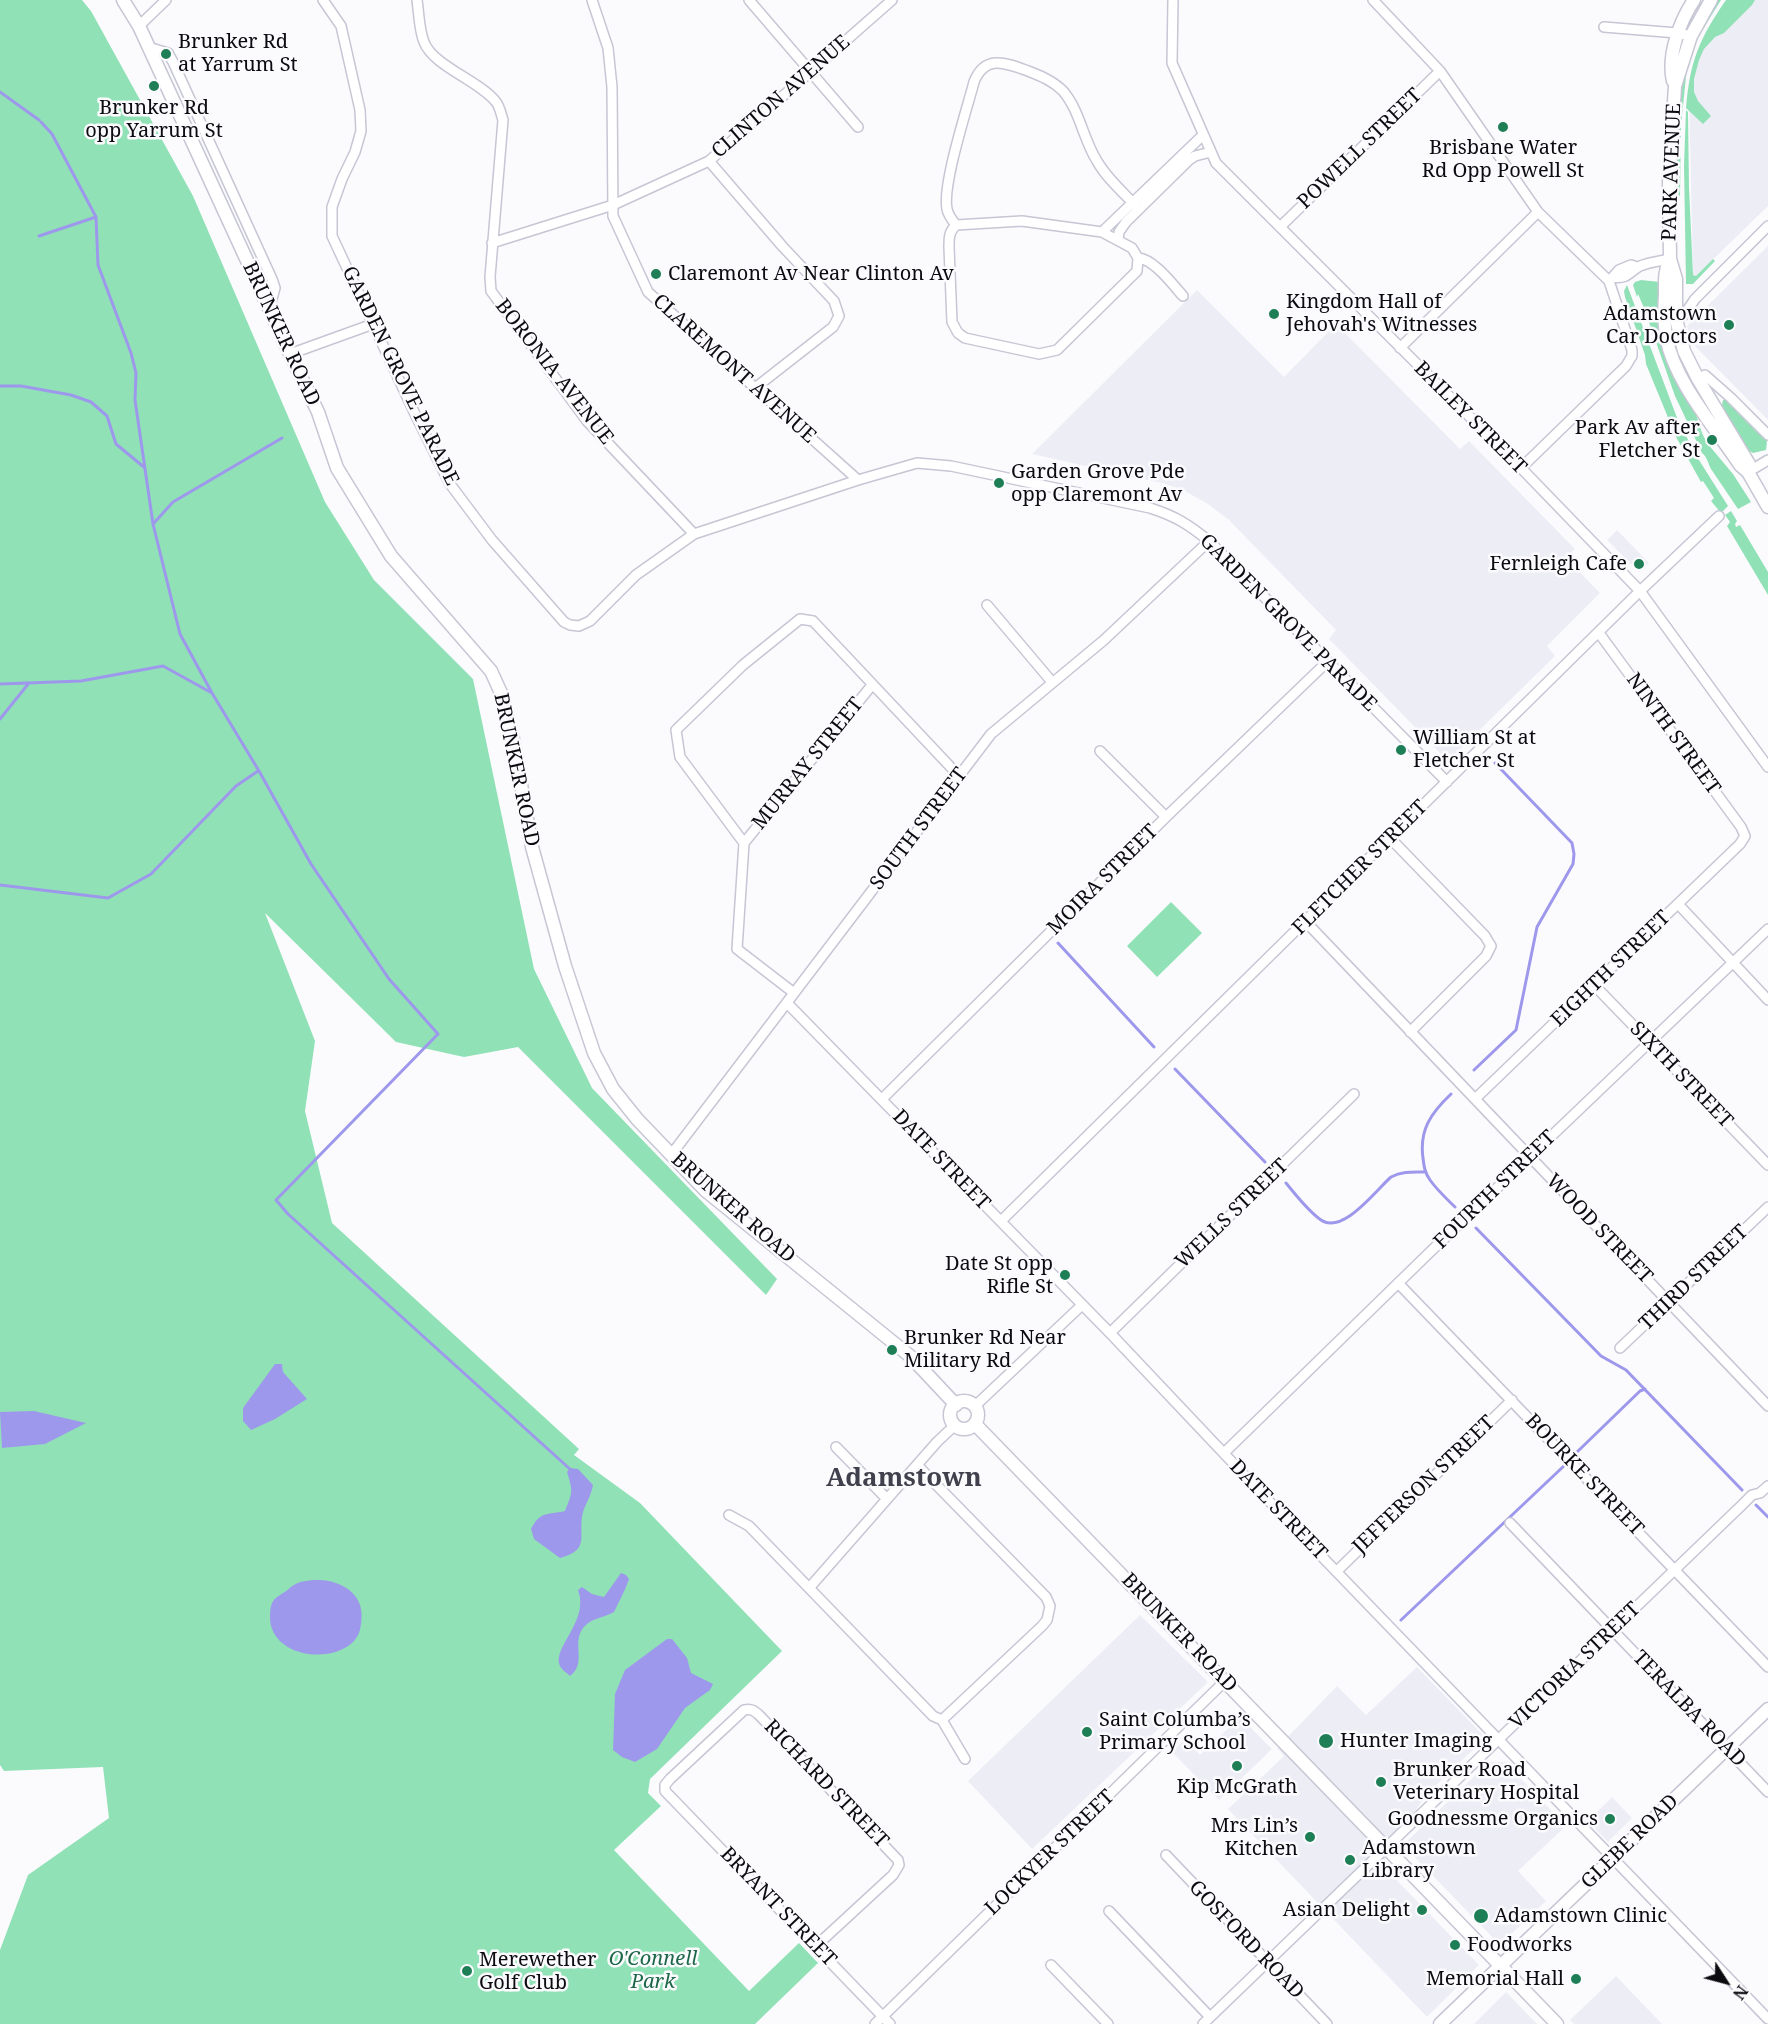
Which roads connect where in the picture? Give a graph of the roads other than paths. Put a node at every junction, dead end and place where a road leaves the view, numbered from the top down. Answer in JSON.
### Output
{"nodes":[{"id":1,"x":123,"y":0,"type":"edge"},
{"id":2,"x":166,"y":0,"type":"edge"},
{"id":3,"x":323,"y":0,"type":"edge"},
{"id":4,"x":417,"y":0,"type":"edge"},
{"id":5,"x":592,"y":0,"type":"edge"},
{"id":6,"x":749,"y":0,"type":"edge"},
{"id":7,"x":892,"y":0,"type":"edge"},
{"id":8,"x":1173,"y":0,"type":"edge"},
{"id":9,"x":1373,"y":0,"type":"edge"},
{"id":10,"x":1694,"y":0,"type":"edge"},
{"id":11,"x":1711,"y":0,"type":"edge"},
{"id":12,"x":139,"y":26,"type":"junction"},
{"id":13,"x":1604,"y":27,"type":"dead end"},
{"id":14,"x":1677,"y":33,"type":"junction"},
{"id":15,"x":1691,"y":36,"type":"junction"},
{"id":16,"x":1440,"y":70,"type":"junction"},
{"id":17,"x":811,"y":71,"type":"junction"},
{"id":18,"x":1675,"y":86,"type":"junction"},
{"id":19,"x":858,"y":127,"type":"dead end"},
{"id":20,"x":1203,"y":135,"type":"junction"},
{"id":21,"x":1211,"y":152,"type":"junction"},
{"id":22,"x":709,"y":161,"type":"junction"},
{"id":23,"x":613,"y":205,"type":"junction"},
{"id":24,"x":1136,"y":206,"type":"junction"},
{"id":25,"x":1538,"y":212,"type":"junction"},
{"id":26,"x":956,"y":225,"type":"junction"},
{"id":27,"x":1768,"y":226,"type":"edge"},
{"id":28,"x":1280,"y":227,"type":"junction"},
{"id":29,"x":1102,"y":232,"type":"junction"},
{"id":30,"x":1118,"y":240,"type":"junction"},
{"id":31,"x":492,"y":243,"type":"junction"},
{"id":32,"x":1138,"y":258,"type":"junction"},
{"id":33,"x":1670,"y":259,"type":"junction"},
{"id":34,"x":1611,"y":279,"type":"junction"},
{"id":35,"x":1184,"y":296,"type":"dead end"},
{"id":36,"x":1672,"y":317,"type":"junction"},
{"id":37,"x":373,"y":324,"type":"junction"},
{"id":38,"x":1400,"y":348,"type":"junction"},
{"id":39,"x":290,"y":354,"type":"junction"},
{"id":40,"x":1698,"y":379,"type":"junction"},
{"id":41,"x":755,"y":388,"type":"junction"},
{"id":42,"x":1768,"y":435,"type":"edge"},
{"id":43,"x":1768,"y":460,"type":"edge"},
{"id":44,"x":1521,"y":468,"type":"junction"},
{"id":45,"x":1749,"y":472,"type":"junction"},
{"id":46,"x":858,"y":480,"type":"junction"},
{"id":47,"x":1768,"y":507,"type":"edge"},
{"id":48,"x":1719,"y":516,"type":"dead end"},
{"id":49,"x":694,"y":534,"type":"junction"},
{"id":50,"x":1209,"y":541,"type":"junction"},
{"id":51,"x":1640,"y":591,"type":"junction"},
{"id":52,"x":987,"y":605,"type":"dead end"},
{"id":53,"x":1599,"y":633,"type":"junction"},
{"id":54,"x":1327,"y":662,"type":"junction"},
{"id":55,"x":1052,"y":682,"type":"junction"},
{"id":56,"x":872,"y":685,"type":"junction"},
{"id":57,"x":1100,"y":752,"type":"dead end"},
{"id":58,"x":1768,"y":767,"type":"edge"},
{"id":59,"x":959,"y":776,"type":"junction"},
{"id":60,"x":1447,"y":782,"type":"junction"},
{"id":61,"x":1166,"y":818,"type":"junction"},
{"id":62,"x":1745,"y":836,"type":"joint"},
{"id":63,"x":1390,"y":838,"type":"junction"},
{"id":64,"x":744,"y":843,"type":"junction"},
{"id":65,"x":1678,"y":904,"type":"junction"},
{"id":66,"x":1306,"y":922,"type":"junction"},
{"id":67,"x":1768,"y":929,"type":"edge"},
{"id":68,"x":1733,"y":963,"type":"junction"},
{"id":69,"x":1594,"y":985,"type":"junction"},
{"id":70,"x":794,"y":993,"type":"junction"},
{"id":71,"x":1768,"y":1000,"type":"edge"},
{"id":72,"x":787,"y":1003,"type":"junction"},
{"id":73,"x":1410,"y":1032,"type":"junction"},
{"id":74,"x":1649,"y":1042,"type":"junction"},
{"id":75,"x":1354,"y":1094,"type":"dead end"},
{"id":76,"x":882,"y":1099,"type":"junction"},
{"id":77,"x":1475,"y":1099,"type":"junction"},
{"id":78,"x":671,"y":1155,"type":"junction"},
{"id":79,"x":1530,"y":1157,"type":"junction"},
{"id":80,"x":1768,"y":1165,"type":"edge"},
{"id":81,"x":1768,"y":1207,"type":"edge"},
{"id":82,"x":1001,"y":1221,"type":"junction"},
{"id":83,"x":1398,"y":1283,"type":"junction"},
{"id":84,"x":1669,"y":1301,"type":"junction"},
{"id":85,"x":1082,"y":1305,"type":"junction"},
{"id":86,"x":1110,"y":1333,"type":"junction"},
{"id":87,"x":1620,"y":1348,"type":"dead end"},
{"id":88,"x":1512,"y":1400,"type":"junction"},
{"id":89,"x":956,"y":1405,"type":"junction"},
{"id":90,"x":975,"y":1406,"type":"junction"},
{"id":91,"x":1768,"y":1406,"type":"edge"},
{"id":92,"x":975,"y":1424,"type":"junction"},
{"id":93,"x":955,"y":1425,"type":"junction"},
{"id":94,"x":836,"y":1447,"type":"dead end"},
{"id":95,"x":1224,"y":1453,"type":"junction"},
{"id":96,"x":917,"y":1465,"type":"junction"},
{"id":97,"x":1768,"y":1486,"type":"edge"},
{"id":98,"x":887,"y":1499,"type":"junction"},
{"id":99,"x":729,"y":1515,"type":"dead end"},
{"id":100,"x":1510,"y":1523,"type":"dead end"},
{"id":101,"x":1674,"y":1570,"type":"junction"},
{"id":102,"x":1337,"y":1571,"type":"junction"},
{"id":103,"x":810,"y":1587,"type":"junction"},
{"id":104,"x":1613,"y":1630,"type":"junction"},
{"id":105,"x":1768,"y":1667,"type":"edge"},
{"id":106,"x":1225,"y":1681,"type":"junction"},
{"id":107,"x":749,"y":1708,"type":"joint"},
{"id":108,"x":1768,"y":1709,"type":"edge"},
{"id":109,"x":942,"y":1720,"type":"junction"},
{"id":110,"x":1499,"y":1739,"type":"junction"},
{"id":111,"x":1727,"y":1749,"type":"junction"},
{"id":112,"x":964,"y":1759,"type":"dead end"},
{"id":113,"x":1768,"y":1792,"type":"edge"},
{"id":114,"x":1385,"y":1847,"type":"junction"},
{"id":115,"x":1166,"y":1855,"type":"dead end"},
{"id":116,"x":1613,"y":1859,"type":"junction"},
{"id":117,"x":1109,"y":1911,"type":"dead end"},
{"id":118,"x":816,"y":1946,"type":"junction"},
{"id":119,"x":1267,"y":1963,"type":"junction"},
{"id":120,"x":1052,"y":1965,"type":"dead end"},
{"id":121,"x":1501,"y":1966,"type":"junction"},
{"id":122,"x":1768,"y":2019,"type":"edge"},
{"id":123,"x":886,"y":2020,"type":"edge"},
{"id":124,"x":1206,"y":2021,"type":"edge"},
{"id":125,"x":875,"y":2024,"type":"edge"},
{"id":126,"x":1108,"y":2024,"type":"edge"},
{"id":127,"x":1327,"y":2024,"type":"edge"},
{"id":128,"x":1440,"y":2024,"type":"edge"},
{"id":129,"x":1557,"y":2024,"type":"edge"}],
"edges":[{"from":1,"to":12,"type":"main road","name":"BRUNKER ROAD"},
{"from":2,"to":12,"type":"street"},
{"from":3,"to":37,"type":"street","name":"GARDEN GROVE PARADE"},
{"from":4,"to":31,"type":"street","name":"BORONIA AVENUE"},
{"from":5,"to":23,"type":"street","name":"CLAREMONT AVENUE"},
{"from":6,"to":17,"type":"street"},
{"from":7,"to":17,"type":"street","name":"CLINTON AVENUE"},
{"from":8,"to":20,"type":"street","name":"BAILEY STREET"},
{"from":9,"to":16,"type":"street"},
{"from":10,"to":14,"type":"main road","name":"PARK AVENUE"},
{"from":11,"to":15,"type":"main road","name":"PARK AVENUE"},
{"from":12,"to":39,"type":"main road","name":"BRUNKER ROAD"},
{"from":13,"to":14,"type":"street"},
{"from":14,"to":15,"type":"street"},
{"from":14,"to":18,"type":"main road","name":"PARK AVENUE"},
{"from":15,"to":18,"type":"main road","name":"PARK AVENUE"},
{"from":16,"to":25,"type":"street"},
{"from":16,"to":28,"type":"street","name":"POWELL STREET"},
{"from":17,"to":19,"type":"street"},
{"from":17,"to":22,"type":"street","name":"CLINTON AVENUE"},
{"from":18,"to":33,"type":"main road","name":"PARK AVENUE"},
{"from":20,"to":21,"type":"street","name":"BAILEY STREET"},
{"from":20,"to":24,"type":"street"},
{"from":21,"to":24,"type":"street"},
{"from":21,"to":28,"type":"street","name":"BAILEY STREET"},
{"from":22,"to":23,"type":"street","name":"CLINTON AVENUE"},
{"from":22,"to":41,"type":"street"},
{"from":23,"to":31,"type":"street","name":"CLINTON AVENUE"},
{"from":23,"to":41,"type":"street","name":"CLAREMONT AVENUE"},
{"from":24,"to":26,"type":"street"},
{"from":24,"to":29,"type":"street"},
{"from":24,"to":30,"type":"street"},
{"from":25,"to":34,"type":"street"},
{"from":25,"to":38,"type":"street"},
{"from":26,"to":29,"type":"street"},
{"from":26,"to":32,"type":"street"},
{"from":27,"to":36,"type":"street"},
{"from":28,"to":38,"type":"street","name":"BAILEY STREET"},
{"from":29,"to":30,"type":"street"},
{"from":30,"to":32,"type":"street"},
{"from":31,"to":49,"type":"street","name":"BORONIA AVENUE"},
{"from":32,"to":35,"type":"street"},
{"from":33,"to":34,"type":"street"},
{"from":33,"to":36,"type":"main road","name":"PARK AVENUE"},
{"from":33,"to":36,"type":"main road","name":"PARK AVENUE"},
{"from":34,"to":44,"type":"street"},
{"from":36,"to":40,"type":"main road","name":"PARK AVENUE"},
{"from":36,"to":45,"type":"main road","name":"PARK AVENUE"},
{"from":37,"to":39,"type":"street"},
{"from":37,"to":49,"type":"street","name":"GARDEN GROVE PARADE"},
{"from":38,"to":44,"type":"street","name":"BAILEY STREET"},
{"from":39,"to":78,"type":"main road","name":"BRUNKER ROAD"},
{"from":40,"to":42,"type":"street"},
{"from":40,"to":45,"type":"main road","name":"PARK AVENUE"},
{"from":41,"to":46,"type":"street","name":"CLAREMONT AVENUE"},
{"from":43,"to":45,"type":"street"},
{"from":44,"to":51,"type":"street","name":"BAILEY STREET"},
{"from":45,"to":47,"type":"main road","name":"PARK AVENUE"},
{"from":46,"to":49,"type":"street","name":"GARDEN GROVE PARADE"},
{"from":46,"to":50,"type":"street","name":"GARDEN GROVE PARADE"},
{"from":48,"to":51,"type":"street","name":"FLETCHER STREET"},
{"from":50,"to":54,"type":"street","name":"GARDEN GROVE PARADE"},
{"from":50,"to":55,"type":"street","name":"SOUTH STREET"},
{"from":51,"to":53,"type":"street","name":"FLETCHER STREET"},
{"from":51,"to":58,"type":"street","name":"BAILEY STREET"},
{"from":52,"to":55,"type":"street"},
{"from":53,"to":60,"type":"street","name":"FLETCHER STREET"},
{"from":53,"to":62,"type":"street","name":"NINTH STREET"},
{"from":54,"to":60,"type":"street","name":"GARDEN GROVE PARADE"},
{"from":54,"to":61,"type":"street","name":"MOIRA STREET"},
{"from":55,"to":59,"type":"street","name":"SOUTH STREET"},
{"from":56,"to":59,"type":"street"},
{"from":56,"to":64,"type":"street","name":"MURRAY STREET"},
{"from":56,"to":64,"type":"street"},
{"from":57,"to":61,"type":"street"},
{"from":59,"to":70,"type":"street","name":"SOUTH STREET"},
{"from":60,"to":63,"type":"street","name":"FLETCHER STREET"},
{"from":61,"to":76,"type":"street","name":"MOIRA STREET"},
{"from":62,"to":65,"type":"street","name":"EIGHTH STREET"},
{"from":63,"to":66,"type":"street","name":"FLETCHER STREET"},
{"from":63,"to":73,"type":"street"},
{"from":64,"to":70,"type":"street"},
{"from":65,"to":68,"type":"street"},
{"from":65,"to":69,"type":"street","name":"EIGHTH STREET"},
{"from":66,"to":73,"type":"street","name":"WOOD STREET"},
{"from":66,"to":82,"type":"street","name":"FLETCHER STREET"},
{"from":67,"to":68,"type":"street","name":"FOURTH STREET"},
{"from":68,"to":71,"type":"street"},
{"from":68,"to":74,"type":"street","name":"FOURTH STREET"},
{"from":69,"to":74,"type":"street","name":"SIXTH STREET"},
{"from":69,"to":77,"type":"street","name":"EIGHTH STREET"},
{"from":70,"to":72,"type":"street","name":"SOUTH STREET"},
{"from":72,"to":76,"type":"street","name":"DATE STREET"},
{"from":72,"to":78,"type":"street","name":"SOUTH STREET"},
{"from":73,"to":77,"type":"street","name":"WOOD STREET"},
{"from":74,"to":79,"type":"street","name":"FOURTH STREET"},
{"from":74,"to":80,"type":"street","name":"SIXTH STREET"},
{"from":75,"to":86,"type":"street","name":"WELLS STREET"},
{"from":76,"to":82,"type":"street","name":"DATE STREET"},
{"from":77,"to":79,"type":"street","name":"WOOD STREET"},
{"from":78,"to":89,"type":"main road","name":"BRUNKER ROAD"},
{"from":79,"to":83,"type":"street","name":"FOURTH STREET"},
{"from":79,"to":84,"type":"street","name":"WOOD STREET"},
{"from":81,"to":84,"type":"street","name":"THIRD STREET"},
{"from":82,"to":85,"type":"street","name":"DATE STREET"},
{"from":83,"to":88,"type":"street","name":"BOURKE STREET"},
{"from":83,"to":95,"type":"street","name":"FOURTH STREET"},
{"from":84,"to":87,"type":"street","name":"THIRD STREET"},
{"from":84,"to":91,"type":"street","name":"WOOD STREET"},
{"from":85,"to":86,"type":"street","name":"DATE STREET"},
{"from":85,"to":90,"type":"street"},
{"from":86,"to":95,"type":"street","name":"DATE STREET"},
{"from":88,"to":101,"type":"street","name":"BOURKE STREET"},
{"from":88,"to":102,"type":"street","name":"JEFFERSON STREET"},
{"from":89,"to":90,"type":"main road"},
{"from":89,"to":93,"type":"main road"},
{"from":90,"to":92,"type":"main road"},
{"from":92,"to":93,"type":"main road"},
{"from":92,"to":106,"type":"main road","name":"BRUNKER ROAD"},
{"from":93,"to":96,"type":"street"},
{"from":94,"to":98,"type":"street"},
{"from":95,"to":102,"type":"street","name":"DATE STREET"},
{"from":96,"to":98,"type":"street"},
{"from":96,"to":109,"type":"street"},
{"from":97,"to":101,"type":"street","name":"VICTORIA STREET"},
{"from":98,"to":103,"type":"street"},
{"from":99,"to":103,"type":"street"},
{"from":100,"to":104,"type":"street","name":"TERALBA ROAD"},
{"from":101,"to":104,"type":"street","name":"VICTORIA STREET"},
{"from":101,"to":105,"type":"street","name":"BOURKE STREET"},
{"from":102,"to":110,"type":"street","name":"DATE STREET"},
{"from":103,"to":109,"type":"street"},
{"from":104,"to":110,"type":"street","name":"VICTORIA STREET"},
{"from":104,"to":111,"type":"street","name":"TERALBA ROAD"},
{"from":106,"to":114,"type":"main road","name":"BRUNKER ROAD"},
{"from":106,"to":123,"type":"street","name":"LOCKYER STREET"},
{"from":107,"to":118,"type":"street","name":"RICHARD STREET"},
{"from":107,"to":118,"type":"street","name":"BRYANT STREET"},
{"from":108,"to":111,"type":"main road","name":"GLEBE ROAD"},
{"from":109,"to":112,"type":"street"},
{"from":110,"to":114,"type":"street","name":"VICTORIA STREET"},
{"from":110,"to":116,"type":"street","name":"DATE STREET"},
{"from":111,"to":113,"type":"street","name":"TERALBA ROAD"},
{"from":111,"to":116,"type":"main road","name":"GLEBE ROAD"},
{"from":114,"to":119,"type":"street","name":"VICTORIA STREET"},
{"from":114,"to":121,"type":"main road","name":"BRUNKER ROAD"},
{"from":115,"to":119,"type":"street","name":"GOSFORD ROAD"},
{"from":116,"to":121,"type":"main road","name":"GLEBE ROAD"},
{"from":116,"to":122,"type":"street","name":"DATE STREET"},
{"from":117,"to":124,"type":"street"},
{"from":118,"to":123,"type":"street","name":"BRYANT STREET"},
{"from":119,"to":124,"type":"street","name":"VICTORIA STREET"},
{"from":119,"to":127,"type":"street","name":"GOSFORD ROAD"},
{"from":120,"to":126,"type":"street"},
{"from":121,"to":128,"type":"main road","name":"GLEBE ROAD"},
{"from":121,"to":129,"type":"main road","name":"BRUNKER ROAD"},
{"from":123,"to":125,"type":"street","name":"LOCKYER STREET"}]}
